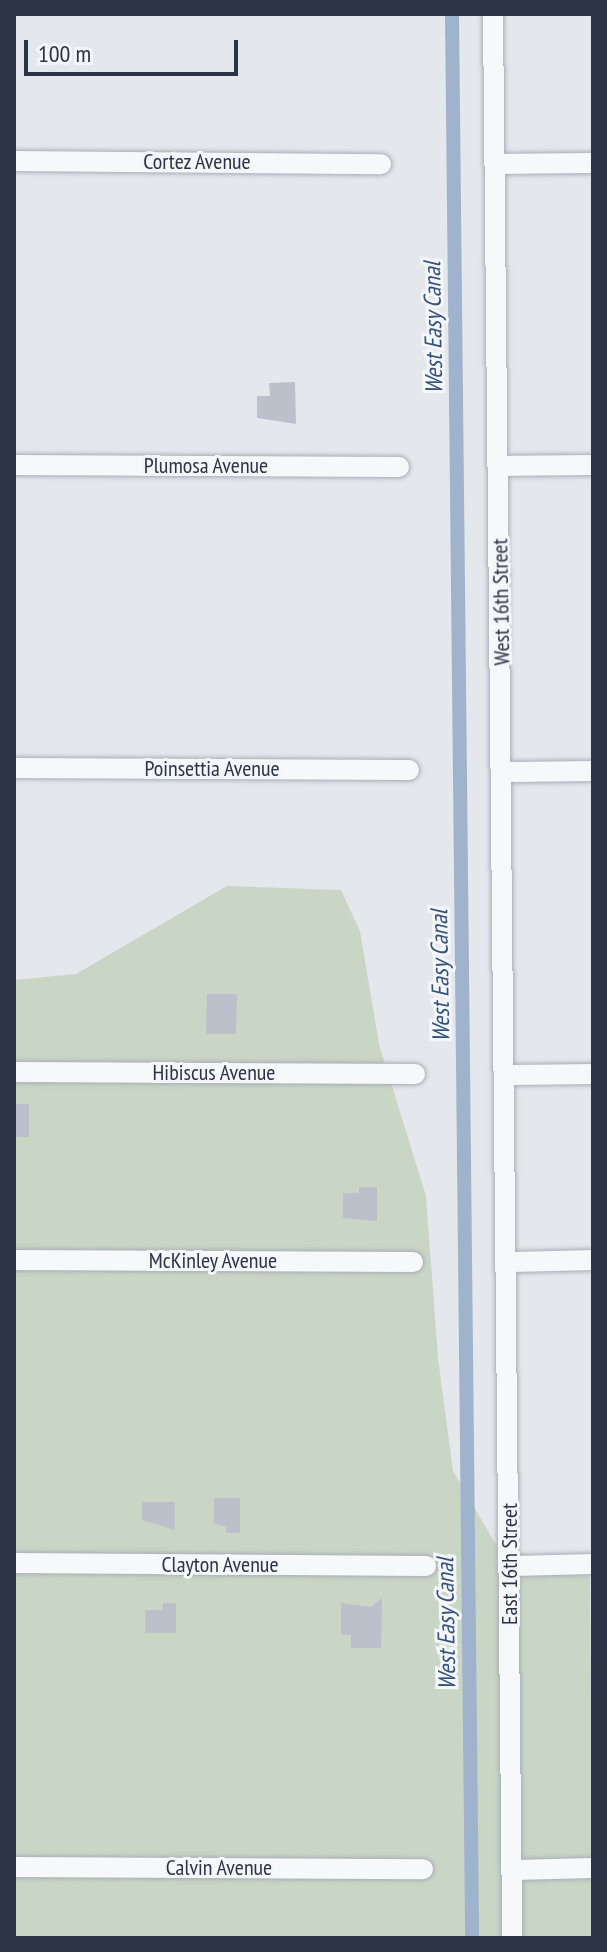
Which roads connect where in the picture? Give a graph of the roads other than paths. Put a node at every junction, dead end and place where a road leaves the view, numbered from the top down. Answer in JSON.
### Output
{"nodes":[{"id":1,"x":493,"y":14,"type":"edge"},
{"id":2,"x":14,"y":161,"type":"edge"},
{"id":3,"x":593,"y":163,"type":"edge"},
{"id":4,"x":381,"y":164,"type":"dead end"},
{"id":5,"x":496,"y":164,"type":"junction"},
{"id":6,"x":14,"y":465,"type":"edge"},
{"id":7,"x":593,"y":465,"type":"edge"},
{"id":8,"x":499,"y":466,"type":"junction"},
{"id":9,"x":399,"y":467,"type":"dead end"},
{"id":10,"x":14,"y":768,"type":"edge"},
{"id":11,"x":409,"y":770,"type":"dead end"},
{"id":12,"x":593,"y":771,"type":"edge"},
{"id":13,"x":503,"y":772,"type":"junction"},
{"id":14,"x":14,"y":1072,"type":"edge"},
{"id":15,"x":415,"y":1074,"type":"dead end"},
{"id":16,"x":593,"y":1074,"type":"edge"},
{"id":17,"x":507,"y":1075,"type":"junction"},
{"id":18,"x":508,"y":1190,"type":"joint"},
{"id":19,"x":14,"y":1260,"type":"edge"},
{"id":20,"x":593,"y":1260,"type":"edge"},
{"id":21,"x":413,"y":1262,"type":"dead end"},
{"id":22,"x":509,"y":1262,"type":"junction"},
{"id":23,"x":14,"y":1563,"type":"edge"},
{"id":24,"x":593,"y":1564,"type":"edge"},
{"id":25,"x":426,"y":1566,"type":"dead end"},
{"id":26,"x":510,"y":1566,"type":"junction"},
{"id":27,"x":14,"y":1867,"type":"edge"},
{"id":28,"x":593,"y":1868,"type":"edge"},
{"id":29,"x":423,"y":1869,"type":"dead end"},
{"id":30,"x":512,"y":1870,"type":"junction"},
{"id":31,"x":512,"y":1938,"type":"edge"}],
"edges":[{"from":1,"to":5,"type":"street","name":"West 16th Street"},
{"from":2,"to":4,"type":"street","name":"Cortez Avenue"},
{"from":3,"to":5,"type":"street"},
{"from":5,"to":8,"type":"street","name":"West 16th Street"},
{"from":6,"to":9,"type":"street","name":"Plumosa Avenue"},
{"from":7,"to":8,"type":"street"},
{"from":8,"to":13,"type":"street","name":"West 16th Street"},
{"from":10,"to":11,"type":"street","name":"Poinsettia Avenue"},
{"from":12,"to":13,"type":"street"},
{"from":13,"to":17,"type":"street","name":"West 16th Street"},
{"from":14,"to":15,"type":"street","name":"Hibiscus Avenue"},
{"from":16,"to":17,"type":"street"},
{"from":17,"to":18,"type":"street","name":"West 16th Street"},
{"from":18,"to":22,"type":"street","name":"East 16th Street"},
{"from":19,"to":21,"type":"street","name":"McKinley Avenue"},
{"from":20,"to":22,"type":"street"},
{"from":22,"to":26,"type":"street","name":"East 16th Street"},
{"from":23,"to":25,"type":"street","name":"Clayton Avenue"},
{"from":24,"to":26,"type":"street"},
{"from":26,"to":30,"type":"street","name":"East 16th Street"},
{"from":27,"to":29,"type":"street","name":"Calvin Avenue"},
{"from":28,"to":30,"type":"street"},
{"from":30,"to":31,"type":"street","name":"East 16th Street"}]}
